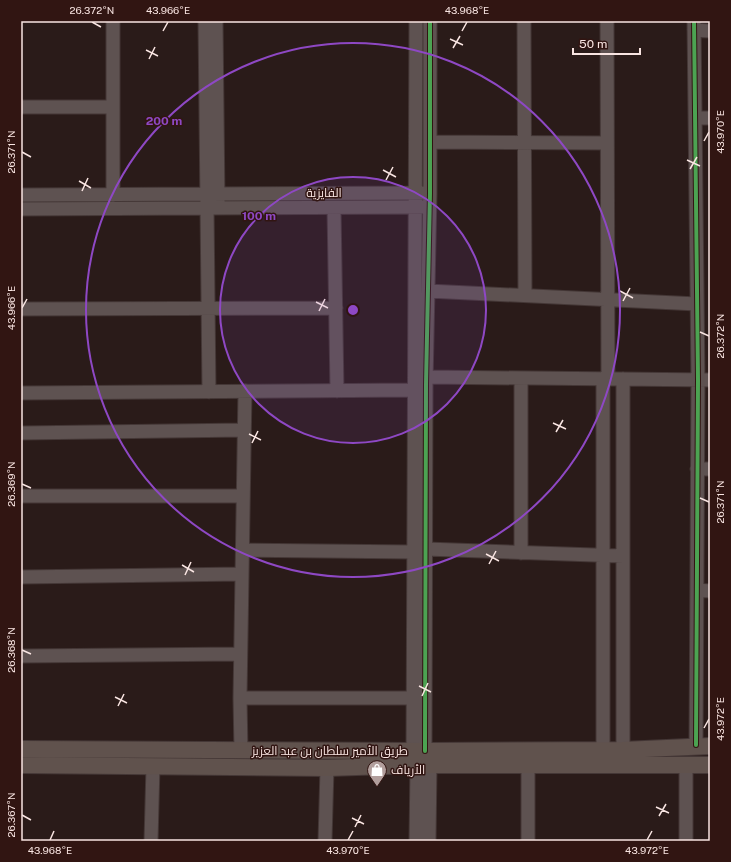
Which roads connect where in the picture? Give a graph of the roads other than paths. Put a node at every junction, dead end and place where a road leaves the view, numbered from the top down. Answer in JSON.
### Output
{"nodes":[{"id":1,"x":113,"y":21,"type":"edge"},
{"id":2,"x":205,"y":21,"type":"edge"},
{"id":3,"x":216,"y":21,"type":"edge"},
{"id":4,"x":416,"y":21,"type":"edge"},
{"id":5,"x":430,"y":21,"type":"edge"},
{"id":6,"x":524,"y":21,"type":"edge"},
{"id":7,"x":607,"y":21,"type":"edge"},
{"id":8,"x":694,"y":26,"type":"edge"},
{"id":9,"x":710,"y":30,"type":"edge"},
{"id":10,"x":21,"y":107,"type":"edge"},
{"id":11,"x":112,"y":107,"type":"junction"},
{"id":12,"x":695,"y":118,"type":"junction"},
{"id":13,"x":710,"y":118,"type":"edge"},
{"id":14,"x":430,"y":142,"type":"junction"},
{"id":15,"x":524,"y":143,"type":"junction"},
{"id":16,"x":607,"y":143,"type":"junction"},
{"id":17,"x":414,"y":193,"type":"junction"},
{"id":18,"x":430,"y":193,"type":"junction"},
{"id":19,"x":212,"y":194,"type":"junction"},
{"id":20,"x":21,"y":195,"type":"edge"},
{"id":21,"x":113,"y":195,"type":"junction"},
{"id":22,"x":415,"y":207,"type":"junction"},
{"id":23,"x":429,"y":207,"type":"junction"},
{"id":24,"x":213,"y":208,"type":"junction"},
{"id":25,"x":334,"y":208,"type":"junction"},
{"id":26,"x":21,"y":209,"type":"edge"},
{"id":27,"x":428,"y":291,"type":"junction"},
{"id":28,"x":525,"y":295,"type":"junction"},
{"id":29,"x":607,"y":299,"type":"junction"},
{"id":30,"x":697,"y":304,"type":"junction"},
{"id":31,"x":209,"y":308,"type":"junction"},
{"id":32,"x":336,"y":308,"type":"junction"},
{"id":33,"x":21,"y":309,"type":"edge"},
{"id":34,"x":426,"y":377,"type":"junction"},
{"id":35,"x":521,"y":378,"type":"junction"},
{"id":36,"x":605,"y":379,"type":"junction"},
{"id":37,"x":623,"y":379,"type":"junction"},
{"id":38,"x":704,"y":380,"type":"edge"},
{"id":39,"x":414,"y":390,"type":"junction"},
{"id":40,"x":245,"y":391,"type":"junction"},
{"id":41,"x":338,"y":391,"type":"junction"},
{"id":42,"x":209,"y":392,"type":"junction"},
{"id":43,"x":21,"y":393,"type":"edge"},
{"id":44,"x":244,"y":430,"type":"junction"},
{"id":45,"x":21,"y":432,"type":"edge"},
{"id":46,"x":704,"y":469,"type":"edge"},
{"id":47,"x":21,"y":496,"type":"edge"},
{"id":48,"x":243,"y":496,"type":"junction"},
{"id":49,"x":242,"y":550,"type":"junction"},
{"id":50,"x":419,"y":550,"type":"junction"},
{"id":51,"x":521,"y":552,"type":"junction"},
{"id":52,"x":603,"y":556,"type":"junction"},
{"id":53,"x":623,"y":556,"type":"junction"},
{"id":54,"x":242,"y":574,"type":"junction"},
{"id":55,"x":21,"y":577,"type":"edge"},
{"id":56,"x":703,"y":590,"type":"edge"},
{"id":57,"x":240,"y":654,"type":"junction"},
{"id":58,"x":21,"y":656,"type":"edge"},
{"id":59,"x":240,"y":698,"type":"junction"},
{"id":60,"x":412,"y":698,"type":"junction"},
{"id":61,"x":703,"y":746,"type":"edge"},
{"id":62,"x":21,"y":749,"type":"edge"},
{"id":63,"x":240,"y":750,"type":"junction"},
{"id":64,"x":603,"y":750,"type":"junction"},
{"id":65,"x":623,"y":750,"type":"junction"},
{"id":66,"x":421,"y":758,"type":"junction"},
{"id":67,"x":21,"y":765,"type":"edge"},
{"id":68,"x":528,"y":765,"type":"junction"},
{"id":69,"x":686,"y":765,"type":"junction"},
{"id":70,"x":710,"y":765,"type":"edge"},
{"id":71,"x":153,"y":766,"type":"junction"},
{"id":72,"x":327,"y":768,"type":"junction"},
{"id":73,"x":151,"y":841,"type":"edge"},
{"id":74,"x":325,"y":841,"type":"edge"},
{"id":75,"x":416,"y":841,"type":"edge"},
{"id":76,"x":429,"y":841,"type":"edge"},
{"id":77,"x":528,"y":841,"type":"edge"},
{"id":78,"x":686,"y":841,"type":"edge"}],
"edges":[{"from":1,"to":11,"type":"street"},
{"from":2,"to":19,"type":"street"},
{"from":3,"to":19,"type":"street"},
{"from":4,"to":17,"type":"street"},
{"from":5,"to":14,"type":"street"},
{"from":6,"to":15,"type":"street"},
{"from":7,"to":16,"type":"street"},
{"from":8,"to":9,"type":"street"},
{"from":8,"to":12,"type":"street"},
{"from":10,"to":11,"type":"street"},
{"from":11,"to":21,"type":"street"},
{"from":12,"to":13,"type":"street"},
{"from":12,"to":30,"type":"street"},
{"from":14,"to":15,"type":"street"},
{"from":14,"to":18,"type":"street"},
{"from":15,"to":16,"type":"street"},
{"from":15,"to":28,"type":"street"},
{"from":16,"to":29,"type":"street"},
{"from":17,"to":18,"type":"street","name":"الفايزية"},
{"from":17,"to":19,"type":"street","name":"الفايزية"},
{"from":17,"to":22,"type":"street"},
{"from":18,"to":23,"type":"street"},
{"from":19,"to":21,"type":"street","name":"الفايزية"},
{"from":19,"to":24,"type":"street"},
{"from":20,"to":21,"type":"street","name":"الفايزية"},
{"from":22,"to":23,"type":"street","name":"الفايزية"},
{"from":22,"to":25,"type":"street","name":"الفايزية"},
{"from":22,"to":39,"type":"street"},
{"from":23,"to":27,"type":"street"},
{"from":24,"to":25,"type":"street","name":"الفايزية"},
{"from":24,"to":26,"type":"street","name":"الفايزية"},
{"from":24,"to":31,"type":"street"},
{"from":25,"to":32,"type":"street"},
{"from":27,"to":28,"type":"street"},
{"from":27,"to":34,"type":"street"},
{"from":28,"to":29,"type":"street"},
{"from":29,"to":30,"type":"street"},
{"from":29,"to":36,"type":"street"},
{"from":30,"to":38,"type":"street"},
{"from":31,"to":32,"type":"street"},
{"from":31,"to":33,"type":"street"},
{"from":31,"to":42,"type":"street"},
{"from":32,"to":41,"type":"street"},
{"from":34,"to":35,"type":"street"},
{"from":34,"to":50,"type":"street"},
{"from":35,"to":36,"type":"street"},
{"from":35,"to":51,"type":"street"},
{"from":36,"to":37,"type":"street"},
{"from":36,"to":52,"type":"street"},
{"from":37,"to":38,"type":"street"},
{"from":37,"to":53,"type":"street"},
{"from":38,"to":46,"type":"street"},
{"from":39,"to":41,"type":"street"},
{"from":39,"to":50,"type":"street"},
{"from":40,"to":41,"type":"street"},
{"from":40,"to":42,"type":"street"},
{"from":40,"to":44,"type":"street"},
{"from":42,"to":43,"type":"street"},
{"from":44,"to":45,"type":"street"},
{"from":44,"to":48,"type":"street"},
{"from":46,"to":56,"type":"street"},
{"from":47,"to":48,"type":"street"},
{"from":48,"to":49,"type":"street"},
{"from":49,"to":50,"type":"street"},
{"from":49,"to":54,"type":"street"},
{"from":50,"to":51,"type":"street"},
{"from":50,"to":60,"type":"street"},
{"from":50,"to":66,"type":"street"},
{"from":51,"to":52,"type":"street"},
{"from":52,"to":53,"type":"street"},
{"from":52,"to":64,"type":"street"},
{"from":53,"to":65,"type":"street"},
{"from":54,"to":55,"type":"street"},
{"from":54,"to":57,"type":"street"},
{"from":56,"to":61,"type":"street"},
{"from":57,"to":58,"type":"street"},
{"from":57,"to":59,"type":"street"},
{"from":59,"to":60,"type":"street"},
{"from":59,"to":63,"type":"street"},
{"from":60,"to":66,"type":"street"},
{"from":61,"to":65,"type":"main road","name":"طريق الأمير سلطان بن عبد العزيز"},
{"from":62,"to":63,"type":"main road","name":"طريق الأمير سلطان بن عبد العزيز"},
{"from":63,"to":66,"type":"main road","name":"طريق الأمير سلطان بن عبد العزيز"},
{"from":64,"to":65,"type":"main road","name":"طريق الأمير سلطان بن عبد العزيز"},
{"from":64,"to":66,"type":"main road","name":"طريق الأمير سلطان بن عبد العزيز"},
{"from":66,"to":68,"type":"main road","name":"طريق الأمير سلطان بن عبد العزيز"},
{"from":66,"to":72,"type":"main road","name":"طريق الأمير سلطان بن عبد العزيز"},
{"from":66,"to":75,"type":"street"},
{"from":66,"to":76,"type":"street"},
{"from":67,"to":71,"type":"main road","name":"طريق الأمير سلطان بن عبد العزيز"},
{"from":68,"to":69,"type":"main road","name":"طريق الأمير سلطان بن عبد العزيز"},
{"from":68,"to":77,"type":"street"},
{"from":69,"to":70,"type":"main road","name":"طريق الأمير سلطان بن عبد العزيز"},
{"from":69,"to":78,"type":"street"},
{"from":71,"to":72,"type":"main road","name":"طريق الأمير سلطان بن عبد العزيز"},
{"from":71,"to":73,"type":"street"},
{"from":72,"to":74,"type":"street"}]}
